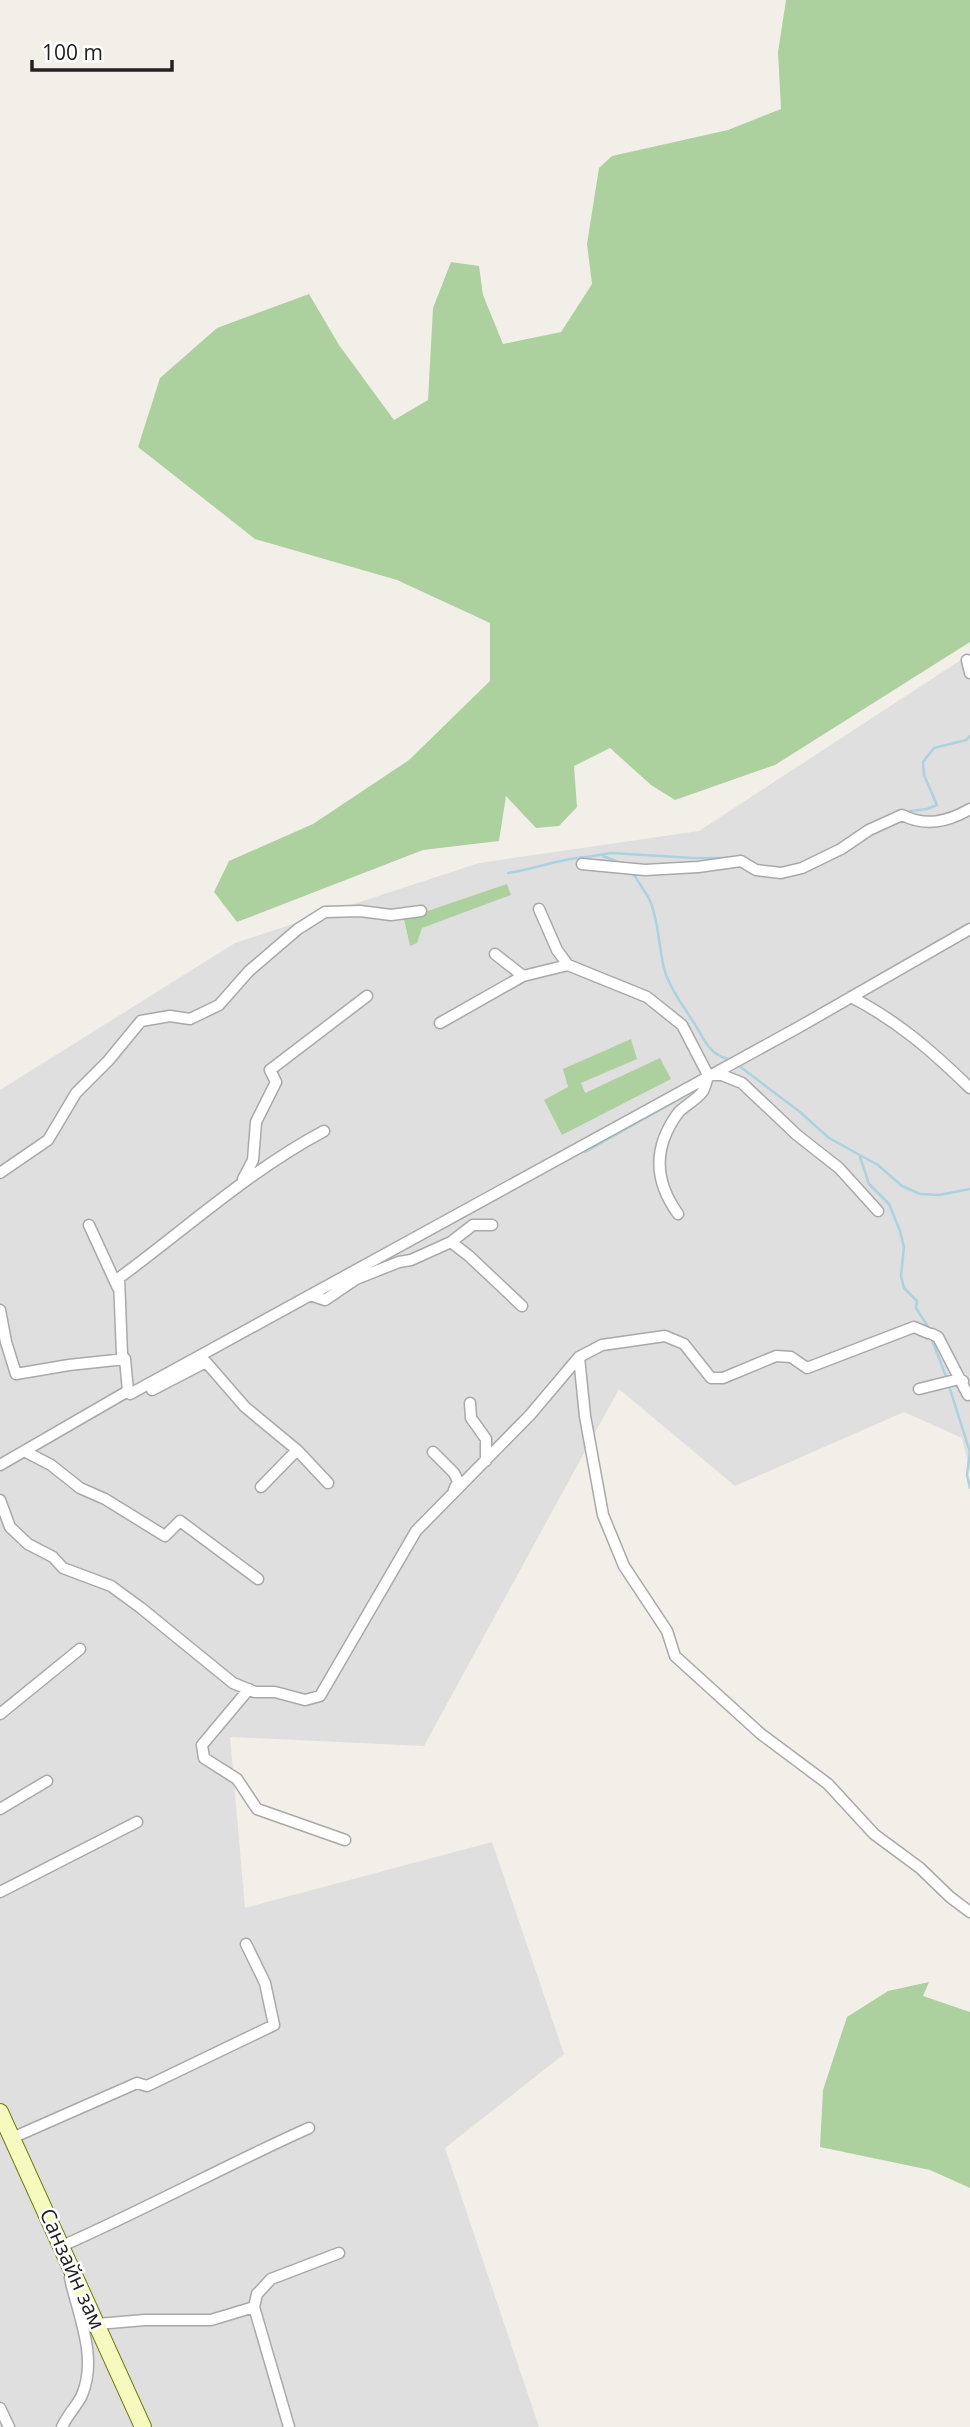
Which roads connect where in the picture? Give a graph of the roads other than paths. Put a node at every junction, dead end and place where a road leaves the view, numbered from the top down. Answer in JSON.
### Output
{"nodes":[{"id":1,"x":967,"y":660,"type":"dead end"},
{"id":2,"x":970,"y":673,"type":"edge"},
{"id":3,"x":970,"y":809,"type":"edge"},
{"id":4,"x":582,"y":864,"type":"dead end"},
{"id":5,"x":539,"y":909,"type":"dead end"},
{"id":6,"x":421,"y":911,"type":"dead end"},
{"id":7,"x":970,"y":929,"type":"edge"},
{"id":8,"x":495,"y":954,"type":"dead end"},
{"id":9,"x":568,"y":965,"type":"junction"},
{"id":10,"x":523,"y":976,"type":"junction"},
{"id":11,"x":366,"y":996,"type":"dead end"},
{"id":12,"x":851,"y":997,"type":"junction"},
{"id":13,"x":440,"y":1023,"type":"dead end"},
{"id":14,"x":708,"y":1075,"type":"junction"},
{"id":15,"x":970,"y":1088,"type":"edge"},
{"id":16,"x":324,"y":1131,"type":"dead end"},
{"id":17,"x":0,"y":1173,"type":"edge"},
{"id":18,"x":237,"y":1187,"type":"junction"},
{"id":19,"x":878,"y":1211,"type":"dead end"},
{"id":20,"x":678,"y":1214,"type":"dead end"},
{"id":21,"x":89,"y":1225,"type":"dead end"},
{"id":22,"x":492,"y":1225,"type":"dead end"},
{"id":23,"x":451,"y":1242,"type":"junction"},
{"id":24,"x":118,"y":1289,"type":"junction"},
{"id":25,"x":310,"y":1295,"type":"junction"},
{"id":26,"x":522,"y":1306,"type":"dead end"},
{"id":27,"x":0,"y":1310,"type":"edge"},
{"id":28,"x":579,"y":1357,"type":"junction"},
{"id":29,"x":125,"y":1359,"type":"junction"},
{"id":30,"x":967,"y":1388,"type":"edge"},
{"id":31,"x":919,"y":1389,"type":"dead end"},
{"id":32,"x":129,"y":1393,"type":"junction"},
{"id":33,"x":470,"y":1403,"type":"dead end"},
{"id":34,"x":297,"y":1450,"type":"junction"},
{"id":35,"x":26,"y":1452,"type":"junction"},
{"id":36,"x":433,"y":1452,"type":"dead end"},
{"id":37,"x":486,"y":1461,"type":"junction"},
{"id":38,"x":0,"y":1465,"type":"edge"},
{"id":39,"x":328,"y":1483,"type":"dead end"},
{"id":40,"x":261,"y":1487,"type":"dead end"},
{"id":41,"x":451,"y":1495,"type":"junction"},
{"id":42,"x":0,"y":1500,"type":"edge"},
{"id":43,"x":258,"y":1579,"type":"dead end"},
{"id":44,"x":80,"y":1648,"type":"dead end"},
{"id":45,"x":249,"y":1689,"type":"junction"},
{"id":46,"x":0,"y":1714,"type":"edge"},
{"id":47,"x":47,"y":1781,"type":"dead end"},
{"id":48,"x":0,"y":1809,"type":"edge"},
{"id":49,"x":137,"y":1822,"type":"dead end"},
{"id":50,"x":345,"y":1840,"type":"dead end"},
{"id":51,"x":0,"y":1892,"type":"edge"},
{"id":52,"x":970,"y":1912,"type":"edge"},
{"id":53,"x":246,"y":1944,"type":"dead end"},
{"id":54,"x":0,"y":2112,"type":"edge"},
{"id":55,"x":309,"y":2128,"type":"dead end"},
{"id":56,"x":12,"y":2138,"type":"junction"},
{"id":57,"x":64,"y":2251,"type":"junction"},
{"id":58,"x":339,"y":2253,"type":"dead end"},
{"id":59,"x":254,"y":2307,"type":"junction"},
{"id":60,"x":97,"y":2324,"type":"junction"},
{"id":61,"x":0,"y":2408,"type":"edge"},
{"id":62,"x":9,"y":2427,"type":"edge"},
{"id":63,"x":62,"y":2427,"type":"edge"},
{"id":64,"x":143,"y":2427,"type":"edge"},
{"id":65,"x":289,"y":2427,"type":"edge"}],
"edges":[{"from":1,"to":2,"type":"street"},
{"from":3,"to":4,"type":"street"},
{"from":5,"to":9,"type":"street"},
{"from":6,"to":17,"type":"street"},
{"from":7,"to":12,"type":"street"},
{"from":8,"to":10,"type":"street"},
{"from":9,"to":10,"type":"street"},
{"from":9,"to":14,"type":"street"},
{"from":10,"to":13,"type":"street"},
{"from":11,"to":18,"type":"street"},
{"from":12,"to":14,"type":"street"},
{"from":12,"to":15,"type":"street"},
{"from":14,"to":19,"type":"street"},
{"from":14,"to":20,"type":"street"},
{"from":14,"to":25,"type":"street"},
{"from":16,"to":18,"type":"street"},
{"from":18,"to":24,"type":"street"},
{"from":21,"to":24,"type":"street"},
{"from":22,"to":23,"type":"street"},
{"from":23,"to":25,"type":"street"},
{"from":23,"to":26,"type":"street"},
{"from":24,"to":29,"type":"street"},
{"from":25,"to":32,"type":"street"},
{"from":27,"to":29,"type":"street"},
{"from":28,"to":30,"type":"street"},
{"from":28,"to":37,"type":"street"},
{"from":28,"to":52,"type":"street"},
{"from":29,"to":32,"type":"street"},
{"from":30,"to":31,"type":"street"},
{"from":32,"to":34,"type":"street"},
{"from":32,"to":35,"type":"street"},
{"from":33,"to":37,"type":"street"},
{"from":34,"to":39,"type":"street"},
{"from":34,"to":40,"type":"street"},
{"from":35,"to":38,"type":"street"},
{"from":35,"to":43,"type":"street"},
{"from":36,"to":41,"type":"street"},
{"from":37,"to":41,"type":"street"},
{"from":41,"to":45,"type":"street"},
{"from":42,"to":45,"type":"street"},
{"from":44,"to":46,"type":"street"},
{"from":45,"to":50,"type":"street"},
{"from":47,"to":48,"type":"street"},
{"from":49,"to":51,"type":"street"},
{"from":53,"to":56,"type":"street"},
{"from":54,"to":56,"type":"main road","name":"Санзайн зам"},
{"from":55,"to":57,"type":"street"},
{"from":56,"to":57,"type":"main road","name":"Санзайн зам"},
{"from":57,"to":60,"type":"main road","name":"Санзайн зам"},
{"from":57,"to":63,"type":"street"},
{"from":58,"to":59,"type":"street"},
{"from":59,"to":60,"type":"street"},
{"from":59,"to":65,"type":"street"},
{"from":60,"to":64,"type":"main road","name":"Санзайн зам"},
{"from":61,"to":62,"type":"street"}]}
